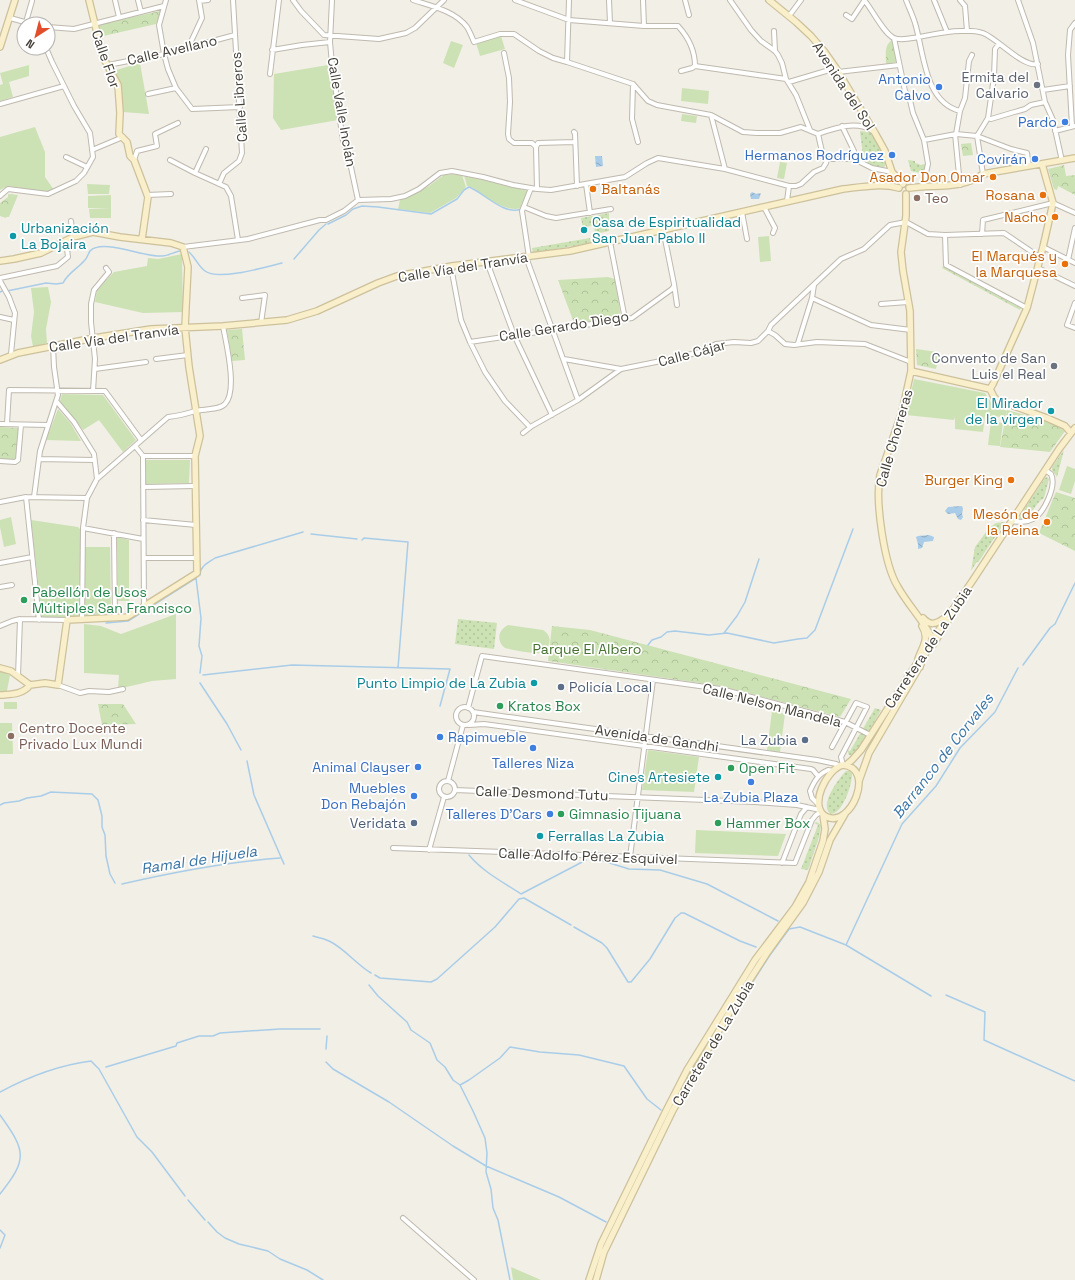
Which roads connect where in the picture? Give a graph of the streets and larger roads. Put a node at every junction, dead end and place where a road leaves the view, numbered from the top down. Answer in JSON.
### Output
{"nodes":[{"id":1,"x":14,"y":0,"type":"edge"},
{"id":2,"x":89,"y":0,"type":"edge"},
{"id":3,"x":115,"y":0,"type":"edge"},
{"id":4,"x":138,"y":0,"type":"edge"},
{"id":5,"x":166,"y":0,"type":"edge"},
{"id":6,"x":199,"y":0,"type":"edge"},
{"id":7,"x":208,"y":0,"type":"edge"},
{"id":8,"x":233,"y":0,"type":"edge"},
{"id":9,"x":273,"y":0,"type":"edge"},
{"id":10,"x":279,"y":0,"type":"edge"},
{"id":11,"x":293,"y":0,"type":"edge"},
{"id":12,"x":332,"y":0,"type":"edge"},
{"id":13,"x":413,"y":0,"type":"edge"},
{"id":14,"x":444,"y":0,"type":"edge"},
{"id":15,"x":515,"y":0,"type":"edge"},
{"id":16,"x":569,"y":0,"type":"edge"},
{"id":17,"x":609,"y":0,"type":"edge"},
{"id":18,"x":643,"y":0,"type":"edge"},
{"id":19,"x":685,"y":0,"type":"edge"},
{"id":20,"x":730,"y":0,"type":"edge"},
{"id":21,"x":769,"y":0,"type":"edge"},
{"id":22,"x":801,"y":0,"type":"edge"},
{"id":23,"x":864,"y":0,"type":"edge"},
{"id":24,"x":906,"y":0,"type":"edge"},
{"id":25,"x":934,"y":0,"type":"edge"},
{"id":26,"x":960,"y":0,"type":"edge"},
{"id":27,"x":1018,"y":0,"type":"edge"},
{"id":28,"x":32,"y":1,"type":"dead end"},
{"id":29,"x":524,"y":1,"type":"edge"},
{"id":30,"x":164,"y":6,"type":"junction"},
{"id":31,"x":436,"y":8,"type":"junction"},
{"id":32,"x":140,"y":12,"type":"junction"},
{"id":33,"x":689,"y":15,"type":"dead end"},
{"id":34,"x":846,"y":15,"type":"dead end"},
{"id":35,"x":28,"y":16,"type":"edge"},
{"id":36,"x":789,"y":16,"type":"junction"},
{"id":37,"x":119,"y":17,"type":"junction"},
{"id":38,"x":10,"y":18,"type":"junction"},
{"id":39,"x":16,"y":20,"type":"edge"},
{"id":40,"x":569,"y":20,"type":"junction"},
{"id":41,"x":94,"y":23,"type":"junction"},
{"id":42,"x":610,"y":23,"type":"junction"},
{"id":43,"x":1075,"y":24,"type":"edge"},
{"id":44,"x":644,"y":26,"type":"junction"},
{"id":45,"x":56,"y":28,"type":"edge"},
{"id":46,"x":774,"y":31,"type":"dead end"},
{"id":47,"x":967,"y":31,"type":"junction"},
{"id":48,"x":947,"y":32,"type":"junction"},
{"id":49,"x":235,"y":35,"type":"junction"},
{"id":50,"x":330,"y":36,"type":"junction"},
{"id":51,"x":918,"y":37,"type":"junction"},
{"id":52,"x":894,"y":38,"type":"junction"},
{"id":53,"x":330,"y":42,"type":"junction"},
{"id":54,"x":999,"y":44,"type":"junction"},
{"id":55,"x":0,"y":47,"type":"edge"},
{"id":56,"x":188,"y":48,"type":"junction"},
{"id":57,"x":272,"y":50,"type":"junction"},
{"id":58,"x":775,"y":51,"type":"junction"},
{"id":59,"x":504,"y":53,"type":"dead end"},
{"id":60,"x":164,"y":54,"type":"junction"},
{"id":61,"x":972,"y":55,"type":"dead end"},
{"id":62,"x":49,"y":56,"type":"edge"},
{"id":63,"x":567,"y":62,"type":"junction"},
{"id":64,"x":1038,"y":64,"type":"junction"},
{"id":65,"x":108,"y":65,"type":"junction"},
{"id":66,"x":900,"y":65,"type":"junction"},
{"id":67,"x":694,"y":66,"type":"junction"},
{"id":68,"x":837,"y":70,"type":"junction"},
{"id":69,"x":681,"y":71,"type":"dead end"},
{"id":70,"x":1075,"y":71,"type":"edge"},
{"id":71,"x":1070,"y":72,"type":"junction"},
{"id":72,"x":270,"y":74,"type":"dead end"},
{"id":73,"x":787,"y":81,"type":"junction"},
{"id":74,"x":633,"y":84,"type":"junction"},
{"id":75,"x":64,"y":86,"type":"junction"},
{"id":76,"x":1070,"y":86,"type":"junction"},
{"id":77,"x":176,"y":88,"type":"junction"},
{"id":78,"x":1043,"y":90,"type":"junction"},
{"id":79,"x":148,"y":94,"type":"dead end"},
{"id":80,"x":1045,"y":102,"type":"junction"},
{"id":81,"x":0,"y":104,"type":"edge"},
{"id":82,"x":240,"y":107,"type":"junction"},
{"id":83,"x":960,"y":111,"type":"junction"},
{"id":84,"x":711,"y":115,"type":"junction"},
{"id":85,"x":988,"y":118,"type":"junction"},
{"id":86,"x":178,"y":123,"type":"dead end"},
{"id":87,"x":842,"y":126,"type":"junction"},
{"id":88,"x":1074,"y":126,"type":"edge"},
{"id":89,"x":810,"y":130,"type":"junction"},
{"id":90,"x":1055,"y":131,"type":"junction"},
{"id":91,"x":574,"y":132,"type":"dead end"},
{"id":92,"x":875,"y":133,"type":"junction"},
{"id":93,"x":818,"y":134,"type":"junction"},
{"id":94,"x":956,"y":134,"type":"junction"},
{"id":95,"x":977,"y":136,"type":"junction"},
{"id":96,"x":123,"y":137,"type":"junction"},
{"id":97,"x":924,"y":140,"type":"junction"},
{"id":98,"x":575,"y":142,"type":"junction"},
{"id":99,"x":638,"y":142,"type":"dead end"},
{"id":100,"x":536,"y":147,"type":"junction"},
{"id":101,"x":206,"y":149,"type":"dead end"},
{"id":102,"x":92,"y":150,"type":"junction"},
{"id":103,"x":66,"y":157,"type":"dead end"},
{"id":104,"x":1075,"y":158,"type":"edge"},
{"id":105,"x":827,"y":159,"type":"junction"},
{"id":106,"x":854,"y":159,"type":"junction"},
{"id":107,"x":134,"y":160,"type":"junction"},
{"id":108,"x":170,"y":160,"type":"dead end"},
{"id":109,"x":1062,"y":161,"type":"junction"},
{"id":110,"x":1042,"y":164,"type":"junction"},
{"id":111,"x":1029,"y":166,"type":"junction"},
{"id":112,"x":86,"y":168,"type":"junction"},
{"id":113,"x":725,"y":169,"type":"junction"},
{"id":114,"x":892,"y":172,"type":"junction"},
{"id":115,"x":195,"y":173,"type":"junction"},
{"id":116,"x":983,"y":174,"type":"junction"},
{"id":117,"x":219,"y":184,"type":"junction"},
{"id":118,"x":586,"y":184,"type":"junction"},
{"id":119,"x":960,"y":185,"type":"junction"},
{"id":120,"x":577,"y":186,"type":"junction"},
{"id":121,"x":789,"y":186,"type":"junction"},
{"id":122,"x":901,"y":186,"type":"junction"},
{"id":123,"x":923,"y":186,"type":"junction"},
{"id":124,"x":531,"y":188,"type":"junction"},
{"id":125,"x":909,"y":188,"type":"junction"},
{"id":126,"x":537,"y":189,"type":"junction"},
{"id":127,"x":171,"y":194,"type":"dead end"},
{"id":128,"x":906,"y":194,"type":"junction"},
{"id":129,"x":147,"y":195,"type":"junction"},
{"id":130,"x":0,"y":196,"type":"edge"},
{"id":131,"x":358,"y":200,"type":"junction"},
{"id":132,"x":787,"y":201,"type":"junction"},
{"id":133,"x":1053,"y":203,"type":"junction"},
{"id":134,"x":524,"y":206,"type":"junction"},
{"id":135,"x":764,"y":207,"type":"junction"},
{"id":136,"x":611,"y":209,"type":"dead end"},
{"id":137,"x":742,"y":212,"type":"junction"},
{"id":138,"x":590,"y":213,"type":"junction"},
{"id":139,"x":1075,"y":213,"type":"edge"},
{"id":140,"x":71,"y":221,"type":"dead end"},
{"id":141,"x":906,"y":222,"type":"junction"},
{"id":142,"x":1075,"y":228,"type":"edge"},
{"id":143,"x":663,"y":229,"type":"junction"},
{"id":144,"x":773,"y":232,"type":"dead end"},
{"id":145,"x":982,"y":234,"type":"junction"},
{"id":146,"x":945,"y":235,"type":"junction"},
{"id":147,"x":73,"y":237,"type":"junction"},
{"id":148,"x":142,"y":239,"type":"junction"},
{"id":149,"x":747,"y":239,"type":"dead end"},
{"id":150,"x":66,"y":240,"type":"junction"},
{"id":151,"x":238,"y":240,"type":"junction"},
{"id":152,"x":610,"y":242,"type":"junction"},
{"id":153,"x":183,"y":247,"type":"junction"},
{"id":154,"x":1044,"y":247,"type":"junction"},
{"id":155,"x":527,"y":257,"type":"junction"},
{"id":156,"x":1041,"y":258,"type":"junction"},
{"id":157,"x":1068,"y":260,"type":"junction"},
{"id":158,"x":0,"y":261,"type":"edge"},
{"id":159,"x":487,"y":262,"type":"junction"},
{"id":160,"x":1075,"y":263,"type":"edge"},
{"id":161,"x":452,"y":267,"type":"junction"},
{"id":162,"x":106,"y":268,"type":"dead end"},
{"id":163,"x":1038,"y":268,"type":"junction"},
{"id":164,"x":0,"y":278,"type":"edge"},
{"id":165,"x":0,"y":281,"type":"edge"},
{"id":166,"x":814,"y":285,"type":"junction"},
{"id":167,"x":674,"y":286,"type":"junction"},
{"id":168,"x":1075,"y":286,"type":"edge"},
{"id":169,"x":242,"y":298,"type":"dead end"},
{"id":170,"x":812,"y":298,"type":"junction"},
{"id":171,"x":908,"y":302,"type":"junction"},
{"id":172,"x":1075,"y":302,"type":"edge"},
{"id":173,"x":881,"y":304,"type":"dead end"},
{"id":174,"x":677,"y":305,"type":"dead end"},
{"id":175,"x":1027,"y":308,"type":"junction"},
{"id":176,"x":0,"y":317,"type":"edge"},
{"id":177,"x":624,"y":319,"type":"junction"},
{"id":178,"x":14,"y":320,"type":"junction"},
{"id":179,"x":261,"y":323,"type":"junction"},
{"id":180,"x":223,"y":326,"type":"junction"},
{"id":181,"x":185,"y":327,"type":"junction"},
{"id":182,"x":1075,"y":328,"type":"edge"},
{"id":183,"x":553,"y":330,"type":"junction"},
{"id":184,"x":911,"y":330,"type":"junction"},
{"id":185,"x":768,"y":331,"type":"junction"},
{"id":186,"x":514,"y":335,"type":"junction"},
{"id":187,"x":94,"y":338,"type":"junction"},
{"id":188,"x":471,"y":342,"type":"junction"},
{"id":189,"x":798,"y":344,"type":"junction"},
{"id":190,"x":53,"y":346,"type":"junction"},
{"id":191,"x":11,"y":354,"type":"junction"},
{"id":192,"x":188,"y":356,"type":"junction"},
{"id":193,"x":156,"y":359,"type":"dead end"},
{"id":194,"x":564,"y":359,"type":"junction"},
{"id":195,"x":0,"y":360,"type":"edge"},
{"id":196,"x":146,"y":362,"type":"dead end"},
{"id":197,"x":911,"y":362,"type":"junction"},
{"id":198,"x":95,"y":368,"type":"junction"},
{"id":199,"x":621,"y":369,"type":"junction"},
{"id":200,"x":911,"y":371,"type":"junction"},
{"id":201,"x":990,"y":389,"type":"junction"},
{"id":202,"x":58,"y":390,"type":"junction"},
{"id":203,"x":93,"y":391,"type":"junction"},
{"id":204,"x":578,"y":400,"type":"junction"},
{"id":205,"x":57,"y":402,"type":"junction"},
{"id":206,"x":196,"y":411,"type":"junction"},
{"id":207,"x":552,"y":415,"type":"junction"},
{"id":208,"x":0,"y":424,"type":"edge"},
{"id":209,"x":7,"y":424,"type":"junction"},
{"id":210,"x":21,"y":425,"type":"junction"},
{"id":211,"x":48,"y":425,"type":"junction"},
{"id":212,"x":531,"y":426,"type":"junction"},
{"id":213,"x":1073,"y":430,"type":"edge"},
{"id":214,"x":524,"y":433,"type":"dead end"},
{"id":215,"x":141,"y":440,"type":"junction"},
{"id":216,"x":134,"y":446,"type":"junction"},
{"id":217,"x":143,"y":456,"type":"junction"},
{"id":218,"x":195,"y":456,"type":"junction"},
{"id":219,"x":39,"y":459,"type":"junction"},
{"id":220,"x":94,"y":460,"type":"junction"},
{"id":221,"x":0,"y":462,"type":"edge"},
{"id":222,"x":1045,"y":470,"type":"junction"},
{"id":223,"x":97,"y":479,"type":"junction"},
{"id":224,"x":196,"y":486,"type":"junction"},
{"id":225,"x":143,"y":487,"type":"junction"},
{"id":226,"x":26,"y":497,"type":"junction"},
{"id":227,"x":34,"y":497,"type":"junction"},
{"id":228,"x":87,"y":498,"type":"junction"},
{"id":229,"x":0,"y":502,"type":"edge"},
{"id":230,"x":143,"y":520,"type":"junction"},
{"id":231,"x":1011,"y":521,"type":"junction"},
{"id":232,"x":196,"y":525,"type":"junction"},
{"id":233,"x":83,"y":528,"type":"junction"},
{"id":234,"x":114,"y":533,"type":"junction"},
{"id":235,"x":143,"y":539,"type":"junction"},
{"id":236,"x":32,"y":557,"type":"junction"},
{"id":237,"x":144,"y":558,"type":"junction"},
{"id":238,"x":197,"y":558,"type":"junction"},
{"id":239,"x":0,"y":563,"type":"edge"},
{"id":240,"x":972,"y":580,"type":"junction"},
{"id":241,"x":12,"y":585,"type":"dead end"},
{"id":242,"x":0,"y":587,"type":"edge"},
{"id":243,"x":144,"y":607,"type":"junction"},
{"id":244,"x":917,"y":614,"type":"junction"},
{"id":245,"x":948,"y":614,"type":"junction"},
{"id":246,"x":115,"y":618,"type":"junction"},
{"id":247,"x":20,"y":619,"type":"junction"},
{"id":248,"x":39,"y":620,"type":"junction"},
{"id":249,"x":67,"y":620,"type":"junction"},
{"id":250,"x":82,"y":620,"type":"junction"},
{"id":251,"x":0,"y":626,"type":"edge"},
{"id":252,"x":932,"y":638,"type":"junction"},
{"id":253,"x":918,"y":666,"type":"junction"},
{"id":254,"x":0,"y":668,"type":"edge"},
{"id":255,"x":18,"y":676,"type":"junction"},
{"id":256,"x":653,"y":680,"type":"junction"},
{"id":257,"x":30,"y":685,"type":"junction"},
{"id":258,"x":58,"y":685,"type":"junction"},
{"id":259,"x":123,"y":689,"type":"dead end"},
{"id":260,"x":0,"y":695,"type":"edge"},
{"id":261,"x":468,"y":708,"type":"junction"},
{"id":262,"x":473,"y":712,"type":"junction"},
{"id":263,"x":845,"y":722,"type":"junction"},
{"id":264,"x":469,"y":724,"type":"junction"},
{"id":265,"x":463,"y":725,"type":"junction"},
{"id":266,"x":856,"y":728,"type":"junction"},
{"id":267,"x":870,"y":735,"type":"junction"},
{"id":268,"x":646,"y":736,"type":"junction"},
{"id":269,"x":645,"y":746,"type":"junction"},
{"id":270,"x":832,"y":747,"type":"dead end"},
{"id":271,"x":843,"y":765,"type":"junction"},
{"id":272,"x":833,"y":771,"type":"junction"},
{"id":273,"x":818,"y":776,"type":"junction"},
{"id":274,"x":448,"y":781,"type":"junction"},
{"id":275,"x":859,"y":781,"type":"junction"},
{"id":276,"x":455,"y":790,"type":"junction"},
{"id":277,"x":444,"y":797,"type":"junction"},
{"id":278,"x":638,"y":797,"type":"junction"},
{"id":279,"x":806,"y":807,"type":"junction"},
{"id":280,"x":821,"y":811,"type":"junction"},
{"id":281,"x":845,"y":814,"type":"junction"},
{"id":282,"x":393,"y":848,"type":"dead end"},
{"id":283,"x":429,"y":850,"type":"junction"},
{"id":284,"x":630,"y":857,"type":"junction"},
{"id":285,"x":782,"y":863,"type":"junction"},
{"id":286,"x":403,"y":1218,"type":"dead end"},
{"id":287,"x":474,"y":1280,"type":"edge"},
{"id":288,"x":589,"y":1280,"type":"edge"},
{"id":289,"x":596,"y":1280,"type":"edge"}],
"edges":[{"from":1,"to":38,"type":"street"},
{"from":2,"to":41,"type":"street","name":"Calle Flor"},
{"from":3,"to":37,"type":"street"},
{"from":4,"to":32,"type":"street"},
{"from":5,"to":30,"type":"street"},
{"from":6,"to":7,"type":"street"},
{"from":6,"to":56,"type":"street"},
{"from":8,"to":49,"type":"street","name":"Calle Libreros"},
{"from":9,"to":10,"type":"street"},
{"from":10,"to":57,"type":"street"},
{"from":11,"to":50,"type":"street"},
{"from":12,"to":50,"type":"street","name":"Calle Valle Inclán"},
{"from":13,"to":31,"type":"street"},
{"from":14,"to":31,"type":"street"},
{"from":15,"to":29,"type":"street"},
{"from":16,"to":40,"type":"street"},
{"from":17,"to":42,"type":"street"},
{"from":18,"to":44,"type":"street"},
{"from":19,"to":33,"type":"street"},
{"from":20,"to":58,"type":"street"},
{"from":21,"to":36,"type":"street","name":"Avenida del Sol"},
{"from":22,"to":36,"type":"street"},
{"from":23,"to":34,"type":"street"},
{"from":23,"to":52,"type":"street"},
{"from":24,"to":51,"type":"street"},
{"from":25,"to":48,"type":"street"},
{"from":26,"to":47,"type":"street"},
{"from":27,"to":64,"type":"street"},
{"from":28,"to":35,"type":"street"},
{"from":29,"to":40,"type":"street"},
{"from":30,"to":32,"type":"street"},
{"from":30,"to":60,"type":"street"},
{"from":31,"to":50,"type":"street"},
{"from":31,"to":63,"type":"street"},
{"from":32,"to":37,"type":"street"},
{"from":36,"to":68,"type":"street","name":"Avenida del Sol"},
{"from":37,"to":41,"type":"street"},
{"from":38,"to":39,"type":"street"},
{"from":38,"to":55,"type":"street"},
{"from":40,"to":42,"type":"street"},
{"from":40,"to":63,"type":"street"},
{"from":41,"to":45,"type":"street"},
{"from":41,"to":65,"type":"street","name":"Calle Flor"},
{"from":42,"to":44,"type":"street"},
{"from":43,"to":71,"type":"street"},
{"from":44,"to":67,"type":"street"},
{"from":46,"to":58,"type":"street"},
{"from":47,"to":48,"type":"street"},
{"from":47,"to":54,"type":"street"},
{"from":48,"to":51,"type":"street"},
{"from":49,"to":56,"type":"street","name":"Calle Avellano"},
{"from":49,"to":82,"type":"street","name":"Calle Libreros"},
{"from":50,"to":53,"type":"street","name":"Calle Valle Inclán"},
{"from":51,"to":52,"type":"street"},
{"from":51,"to":83,"type":"street"},
{"from":52,"to":66,"type":"street"},
{"from":53,"to":57,"type":"street"},
{"from":53,"to":131,"type":"street","name":"Calle Valle Inclán"},
{"from":54,"to":64,"type":"street"},
{"from":54,"to":85,"type":"street"},
{"from":56,"to":60,"type":"street","name":"Calle Avellano"},
{"from":57,"to":72,"type":"street"},
{"from":58,"to":73,"type":"street"},
{"from":59,"to":100,"type":"street"},
{"from":60,"to":65,"type":"street","name":"Calle Avellano"},
{"from":60,"to":77,"type":"street"},
{"from":61,"to":83,"type":"street"},
{"from":62,"to":75,"type":"street"},
{"from":63,"to":74,"type":"street"},
{"from":64,"to":78,"type":"street"},
{"from":65,"to":96,"type":"street","name":"Calle Flor"},
{"from":66,"to":68,"type":"street"},
{"from":66,"to":97,"type":"street"},
{"from":67,"to":69,"type":"street"},
{"from":67,"to":73,"type":"street"},
{"from":68,"to":73,"type":"street"},
{"from":68,"to":92,"type":"street","name":"Avenida del Sol"},
{"from":70,"to":71,"type":"street"},
{"from":71,"to":76,"type":"street"},
{"from":73,"to":89,"type":"street"},
{"from":74,"to":84,"type":"street"},
{"from":74,"to":99,"type":"street"},
{"from":75,"to":81,"type":"street"},
{"from":75,"to":102,"type":"street"},
{"from":76,"to":78,"type":"street"},
{"from":76,"to":88,"type":"street"},
{"from":77,"to":79,"type":"street"},
{"from":77,"to":82,"type":"street"},
{"from":78,"to":80,"type":"street"},
{"from":80,"to":85,"type":"street"},
{"from":80,"to":90,"type":"street"},
{"from":82,"to":117,"type":"street","name":"Calle Libreros"},
{"from":83,"to":94,"type":"street"},
{"from":84,"to":89,"type":"street"},
{"from":84,"to":113,"type":"street"},
{"from":85,"to":95,"type":"street"},
{"from":86,"to":107,"type":"street"},
{"from":87,"to":92,"type":"street"},
{"from":87,"to":93,"type":"street"},
{"from":87,"to":106,"type":"street"},
{"from":88,"to":90,"type":"street"},
{"from":89,"to":93,"type":"street"},
{"from":90,"to":109,"type":"street"},
{"from":91,"to":98,"type":"street"},
{"from":92,"to":114,"type":"street","name":"Avenida del Sol"},
{"from":93,"to":105,"type":"street"},
{"from":94,"to":95,"type":"street"},
{"from":94,"to":97,"type":"street"},
{"from":94,"to":119,"type":"street"},
{"from":95,"to":111,"type":"street"},
{"from":95,"to":116,"type":"street"},
{"from":96,"to":102,"type":"street"},
{"from":96,"to":107,"type":"street","name":"Calle Flor"},
{"from":97,"to":123,"type":"street"},
{"from":98,"to":100,"type":"street"},
{"from":98,"to":120,"type":"street"},
{"from":100,"to":126,"type":"street"},
{"from":101,"to":115,"type":"street"},
{"from":102,"to":112,"type":"street"},
{"from":103,"to":112,"type":"street"},
{"from":104,"to":109,"type":"street"},
{"from":105,"to":106,"type":"street"},
{"from":105,"to":121,"type":"street"},
{"from":106,"to":114,"type":"street"},
{"from":107,"to":129,"type":"street","name":"Calle Flor"},
{"from":108,"to":115,"type":"street"},
{"from":109,"to":110,"type":"street"},
{"from":110,"to":111,"type":"street"},
{"from":110,"to":133,"type":"street"},
{"from":111,"to":116,"type":"street"},
{"from":112,"to":130,"type":"street"},
{"from":113,"to":118,"type":"street"},
{"from":113,"to":121,"type":"street"},
{"from":114,"to":122,"type":"street","name":"Avenida del Sol"},
{"from":115,"to":117,"type":"street"},
{"from":116,"to":119,"type":"street"},
{"from":117,"to":151,"type":"street"},
{"from":118,"to":120,"type":"street"},
{"from":118,"to":138,"type":"street"},
{"from":119,"to":123,"type":"street"},
{"from":120,"to":126,"type":"street"},
{"from":121,"to":132,"type":"street"},
{"from":122,"to":125,"type":"street"},
{"from":122,"to":128,"type":"street"},
{"from":122,"to":132,"type":"street","name":"Calle Vía del Tranvía"},
{"from":123,"to":125,"type":"street"},
{"from":124,"to":126,"type":"street"},
{"from":124,"to":131,"type":"street"},
{"from":124,"to":134,"type":"street"},
{"from":125,"to":128,"type":"street"},
{"from":127,"to":129,"type":"street"},
{"from":128,"to":141,"type":"street","name":"Calle Chorreras"},
{"from":129,"to":148,"type":"street","name":"Calle Flor"},
{"from":131,"to":151,"type":"street"},
{"from":132,"to":135,"type":"street","name":"Calle Vía del Tranvía"},
{"from":133,"to":139,"type":"street"},
{"from":133,"to":145,"type":"street"},
{"from":133,"to":154,"type":"street"},
{"from":134,"to":138,"type":"street"},
{"from":134,"to":155,"type":"street"},
{"from":135,"to":137,"type":"street","name":"Calle Vía del Tranvía"},
{"from":135,"to":144,"type":"street"},
{"from":136,"to":138,"type":"street"},
{"from":137,"to":143,"type":"street","name":"Calle Vía del Tranvía"},
{"from":137,"to":149,"type":"street"},
{"from":140,"to":147,"type":"street"},
{"from":141,"to":146,"type":"street"},
{"from":141,"to":166,"type":"street","name":"Calle Cájar"},
{"from":141,"to":171,"type":"street","name":"Calle Chorreras"},
{"from":142,"to":157,"type":"street"},
{"from":143,"to":152,"type":"street","name":"Calle Vía del Tranvía"},
{"from":143,"to":167,"type":"street"},
{"from":145,"to":146,"type":"street"},
{"from":145,"to":156,"type":"street"},
{"from":146,"to":175,"type":"street"},
{"from":147,"to":148,"type":"street"},
{"from":147,"to":150,"type":"street"},
{"from":148,"to":153,"type":"street"},
{"from":150,"to":158,"type":"street"},
{"from":150,"to":164,"type":"street"},
{"from":151,"to":153,"type":"street"},
{"from":152,"to":155,"type":"street","name":"Calle Vía del Tranvía"},
{"from":152,"to":177,"type":"street"},
{"from":153,"to":181,"type":"street"},
{"from":154,"to":156,"type":"street"},
{"from":154,"to":157,"type":"street"},
{"from":155,"to":159,"type":"street","name":"Calle Vía del Tranvía"},
{"from":155,"to":183,"type":"street"},
{"from":156,"to":163,"type":"street"},
{"from":157,"to":160,"type":"street"},
{"from":159,"to":161,"type":"street","name":"Calle Vía del Tranvía"},
{"from":159,"to":186,"type":"street"},
{"from":161,"to":179,"type":"street","name":"Calle Vía del Tranvía"},
{"from":161,"to":188,"type":"street"},
{"from":162,"to":187,"type":"street"},
{"from":163,"to":168,"type":"street"},
{"from":163,"to":175,"type":"street"},
{"from":165,"to":178,"type":"street"},
{"from":166,"to":170,"type":"street"},
{"from":166,"to":185,"type":"street","name":"Calle Cájar"},
{"from":167,"to":174,"type":"street"},
{"from":167,"to":177,"type":"street","name":"Calle Gerardo Diego"},
{"from":169,"to":179,"type":"street"},
{"from":170,"to":184,"type":"street"},
{"from":170,"to":189,"type":"street"},
{"from":171,"to":173,"type":"street"},
{"from":171,"to":184,"type":"street","name":"Calle Chorreras"},
{"from":172,"to":182,"type":"street"},
{"from":175,"to":201,"type":"street"},
{"from":176,"to":178,"type":"street"},
{"from":177,"to":183,"type":"street","name":"Calle Gerardo Diego"},
{"from":178,"to":191,"type":"street"},
{"from":179,"to":180,"type":"street","name":"Calle Vía del Tranvía"},
{"from":180,"to":181,"type":"street","name":"Calle Vía del Tranvía"},
{"from":180,"to":206,"type":"street"},
{"from":181,"to":187,"type":"street","name":"Calle Vía del Tranvía"},
{"from":181,"to":192,"type":"street"},
{"from":183,"to":186,"type":"street","name":"Calle Gerardo Diego"},
{"from":183,"to":194,"type":"street"},
{"from":184,"to":197,"type":"street","name":"Calle Chorreras"},
{"from":185,"to":189,"type":"street"},
{"from":185,"to":199,"type":"street","name":"Calle Cájar"},
{"from":186,"to":188,"type":"street","name":"Calle Gerardo Diego"},
{"from":186,"to":207,"type":"street"},
{"from":187,"to":190,"type":"street","name":"Calle Vía del Tranvía"},
{"from":187,"to":198,"type":"street"},
{"from":188,"to":212,"type":"street"},
{"from":189,"to":197,"type":"street"},
{"from":190,"to":191,"type":"street","name":"Calle Vía del Tranvía"},
{"from":190,"to":202,"type":"street"},
{"from":191,"to":195,"type":"street","name":"Calle Vía del Tranvía"},
{"from":192,"to":193,"type":"street"},
{"from":192,"to":206,"type":"street"},
{"from":194,"to":199,"type":"street"},
{"from":194,"to":204,"type":"street"},
{"from":196,"to":198,"type":"street"},
{"from":197,"to":200,"type":"street","name":"Calle Chorreras"},
{"from":198,"to":203,"type":"street"},
{"from":199,"to":204,"type":"street","name":"Calle Cájar"},
{"from":200,"to":201,"type":"street"},
{"from":200,"to":244,"type":"street","name":"Calle Chorreras"},
{"from":201,"to":213,"type":"street"},
{"from":202,"to":203,"type":"street"},
{"from":202,"to":205,"type":"street"},
{"from":202,"to":209,"type":"street"},
{"from":203,"to":215,"type":"street"},
{"from":204,"to":207,"type":"street","name":"Calle Cájar"},
{"from":205,"to":211,"type":"street"},
{"from":205,"to":220,"type":"street"},
{"from":206,"to":215,"type":"street"},
{"from":206,"to":218,"type":"street"},
{"from":207,"to":212,"type":"street","name":"Calle Cájar"},
{"from":208,"to":209,"type":"street"},
{"from":209,"to":210,"type":"street"},
{"from":210,"to":211,"type":"street"},
{"from":210,"to":221,"type":"street"},
{"from":211,"to":219,"type":"street"},
{"from":212,"to":214,"type":"street","name":"Calle Cájar"},
{"from":213,"to":222,"type":"street"},
{"from":215,"to":216,"type":"street"},
{"from":216,"to":217,"type":"street"},
{"from":216,"to":223,"type":"street"},
{"from":217,"to":218,"type":"street"},
{"from":217,"to":225,"type":"street"},
{"from":218,"to":224,"type":"street"},
{"from":219,"to":220,"type":"street"},
{"from":219,"to":227,"type":"street"},
{"from":220,"to":223,"type":"street"},
{"from":222,"to":231,"type":"street"},
{"from":222,"to":231,"type":"street"},
{"from":223,"to":228,"type":"street"},
{"from":224,"to":225,"type":"street"},
{"from":224,"to":232,"type":"street"},
{"from":225,"to":230,"type":"street"},
{"from":226,"to":227,"type":"street"},
{"from":226,"to":229,"type":"street"},
{"from":226,"to":236,"type":"street"},
{"from":227,"to":228,"type":"street"},
{"from":228,"to":233,"type":"street"},
{"from":230,"to":232,"type":"street"},
{"from":230,"to":235,"type":"street"},
{"from":231,"to":240,"type":"street"},
{"from":232,"to":238,"type":"street"},
{"from":233,"to":234,"type":"street"},
{"from":233,"to":250,"type":"street"},
{"from":234,"to":235,"type":"street"},
{"from":234,"to":246,"type":"street"},
{"from":235,"to":237,"type":"street"},
{"from":236,"to":239,"type":"street"},
{"from":236,"to":248,"type":"street"},
{"from":237,"to":238,"type":"street"},
{"from":237,"to":243,"type":"street"},
{"from":238,"to":243,"type":"street"},
{"from":240,"to":245,"type":"street","name":"Carretera de La Zubia"},
{"from":240,"to":253,"type":"street","name":"Carretera de La Zubia"},
{"from":241,"to":242,"type":"street"},
{"from":243,"to":246,"type":"street"},
{"from":244,"to":245,"type":"street"},
{"from":244,"to":252,"type":"street"},
{"from":244,"to":253,"type":"street"},
{"from":245,"to":252,"type":"street","name":"Carretera de La Zubia"},
{"from":246,"to":250,"type":"street"},
{"from":247,"to":248,"type":"street"},
{"from":247,"to":251,"type":"street"},
{"from":247,"to":255,"type":"street"},
{"from":248,"to":249,"type":"street"},
{"from":249,"to":250,"type":"street"},
{"from":249,"to":258,"type":"street"},
{"from":252,"to":253,"type":"street","name":"Carretera de La Zubia"},
{"from":253,"to":267,"type":"street","name":"Carretera de La Zubia"},
{"from":253,"to":275,"type":"street","name":"Carretera de La Zubia"},
{"from":254,"to":255,"type":"street"},
{"from":255,"to":257,"type":"street"},
{"from":256,"to":261,"type":"street","name":"Calle Nelson Mandela"},
{"from":256,"to":263,"type":"street","name":"Calle Nelson Mandela"},
{"from":256,"to":268,"type":"street"},
{"from":257,"to":258,"type":"street"},
{"from":257,"to":260,"type":"street"},
{"from":258,"to":259,"type":"street"},
{"from":261,"to":262,"type":"street"},
{"from":261,"to":265,"type":"street"},
{"from":262,"to":264,"type":"street"},
{"from":262,"to":268,"type":"street","name":"Avenida de Gandhi"},
{"from":263,"to":266,"type":"street","name":"Calle Nelson Mandela"},
{"from":263,"to":266,"type":"street"},
{"from":263,"to":270,"type":"street"},
{"from":264,"to":265,"type":"street"},
{"from":264,"to":269,"type":"street","name":"Avenida de Gandhi"},
{"from":265,"to":274,"type":"street"},
{"from":266,"to":267,"type":"street","name":"Calle Nelson Mandela"},
{"from":266,"to":271,"type":"street"},
{"from":267,"to":271,"type":"street","name":"Carretera de La Zubia"},
{"from":268,"to":269,"type":"street"},
{"from":268,"to":271,"type":"street","name":"Avenida de Gandhi"},
{"from":269,"to":273,"type":"street","name":"Avenida de Gandhi"},
{"from":269,"to":278,"type":"street"},
{"from":271,"to":272,"type":"street"},
{"from":271,"to":275,"type":"street"},
{"from":272,"to":273,"type":"street"},
{"from":272,"to":280,"type":"street"},
{"from":273,"to":280,"type":"street"},
{"from":274,"to":276,"type":"street"},
{"from":274,"to":277,"type":"street"},
{"from":275,"to":281,"type":"street"},
{"from":276,"to":277,"type":"street"},
{"from":276,"to":278,"type":"street","name":"Calle Desmond Tutu"},
{"from":277,"to":283,"type":"street"},
{"from":278,"to":279,"type":"street","name":"Calle Desmond Tutu"},
{"from":278,"to":284,"type":"street"},
{"from":279,"to":280,"type":"street","name":"Calle Desmond Tutu"},
{"from":279,"to":285,"type":"street"},
{"from":280,"to":281,"type":"street"},
{"from":280,"to":285,"type":"street"},
{"from":280,"to":288,"type":"street","name":"Carretera de La Zubia"},
{"from":281,"to":289,"type":"street","name":"Carretera de La Zubia"},
{"from":282,"to":283,"type":"street","name":"Calle Adolfo Pérez Esquivel"},
{"from":283,"to":284,"type":"street","name":"Calle Adolfo Pérez Esquivel"},
{"from":284,"to":285,"type":"street","name":"Calle Adolfo Pérez Esquivel"},
{"from":286,"to":287,"type":"street"}]}
